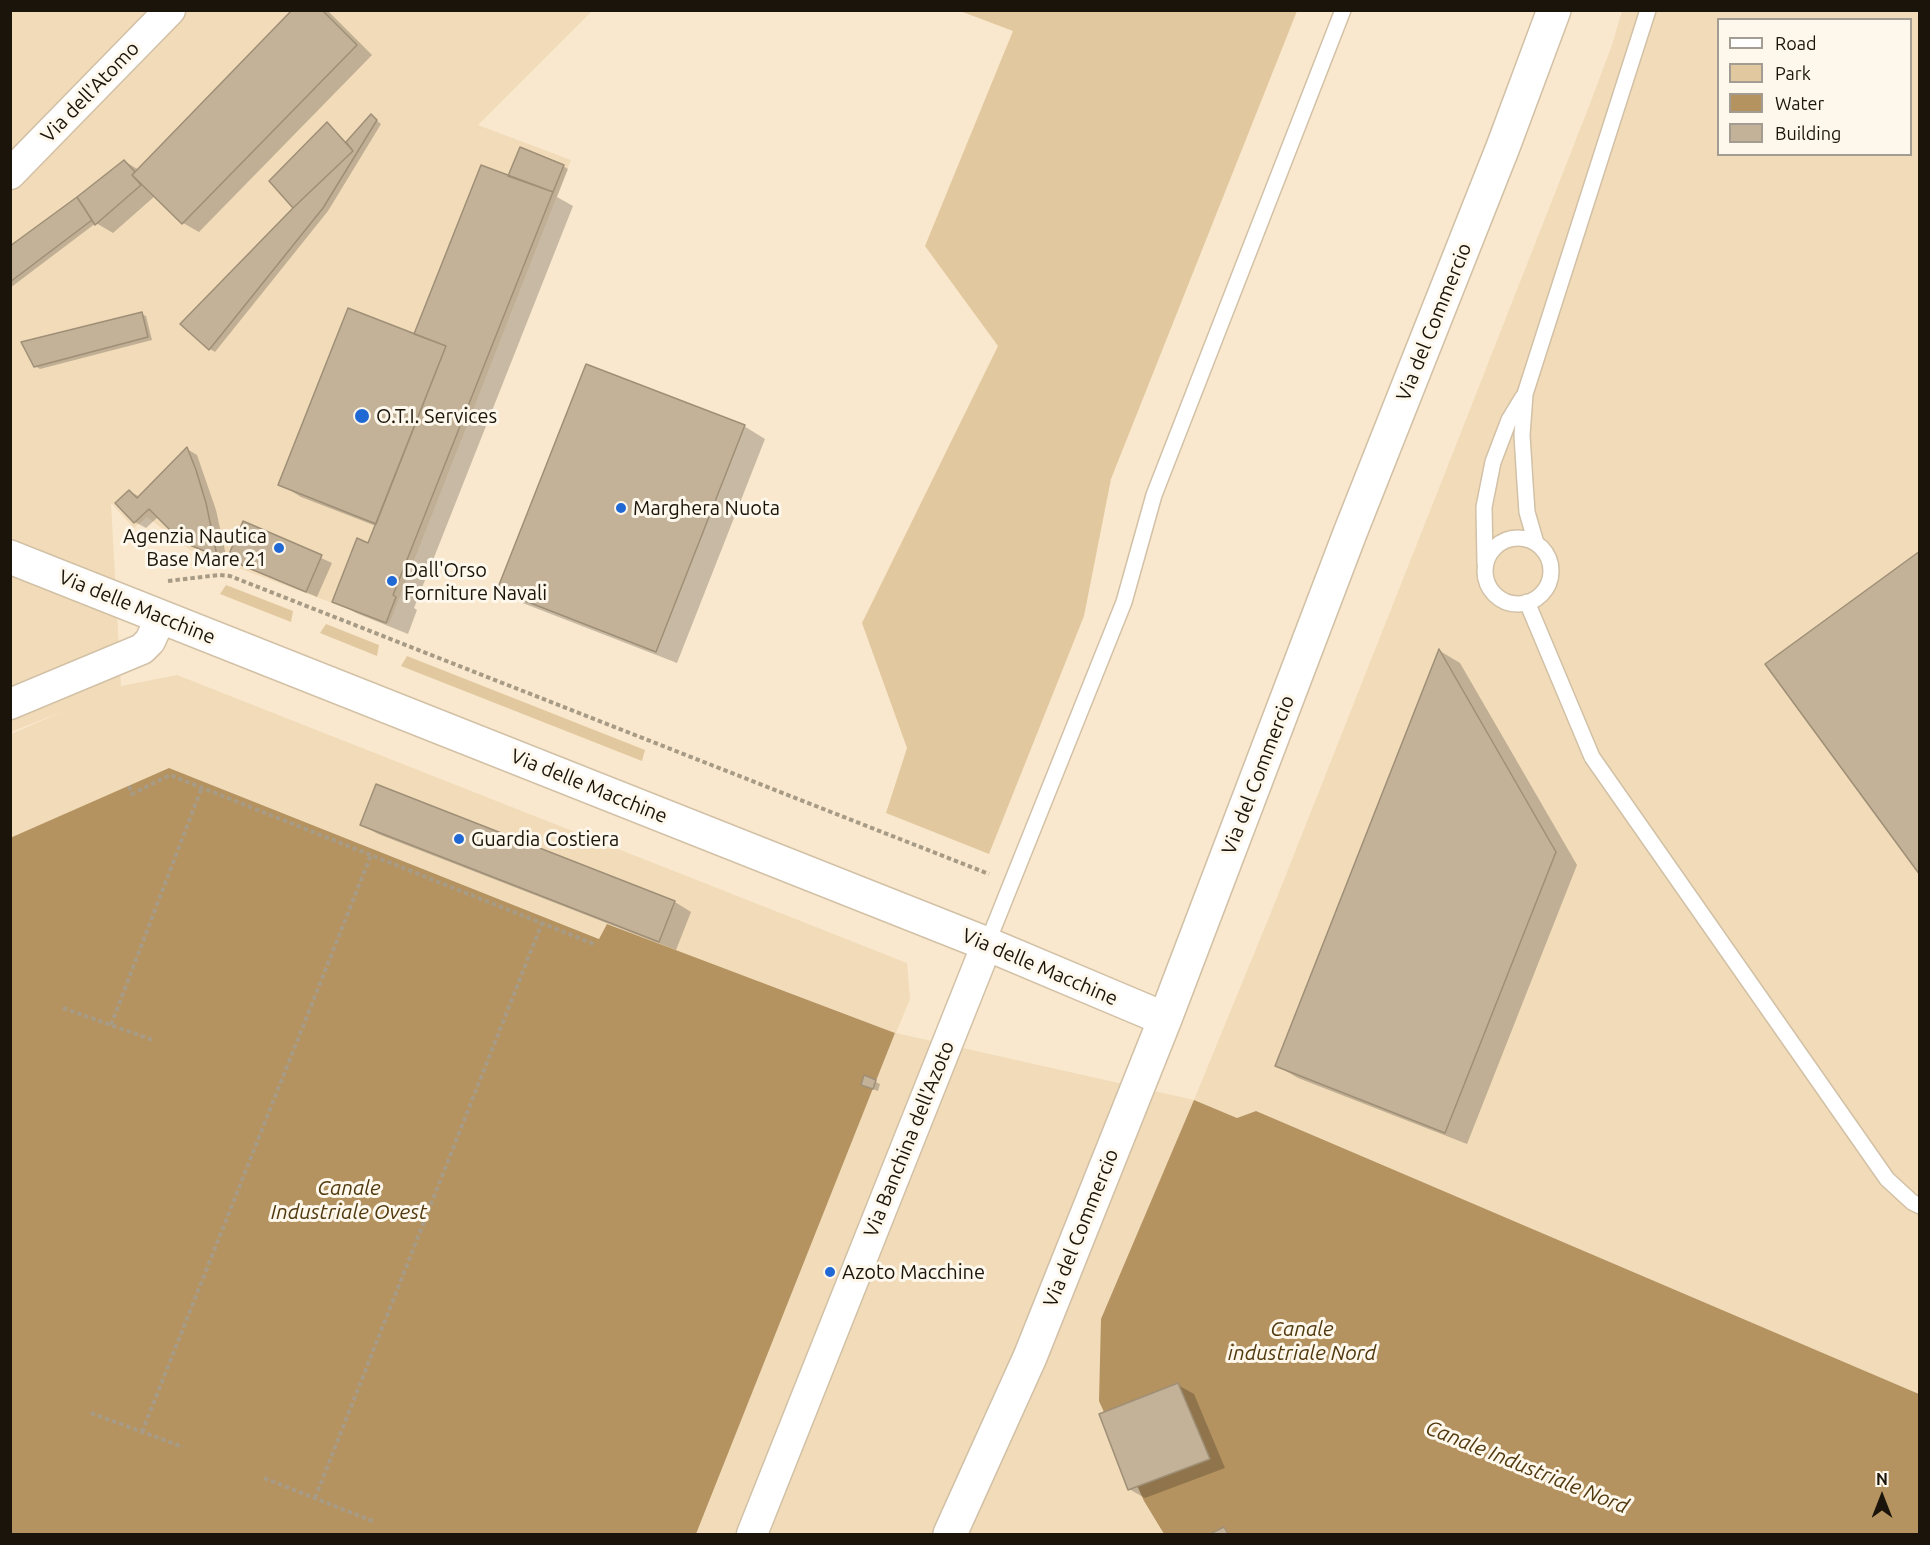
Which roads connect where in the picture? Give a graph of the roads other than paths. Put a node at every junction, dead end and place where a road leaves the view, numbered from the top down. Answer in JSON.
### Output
{"nodes":[{"id":1,"x":170,"y":10,"type":"edge"},
{"id":2,"x":1343,"y":10,"type":"edge"},
{"id":3,"x":1554,"y":10,"type":"edge"},
{"id":4,"x":1648,"y":10,"type":"edge"},
{"id":5,"x":10,"y":174,"type":"edge"},
{"id":6,"x":1525,"y":394,"type":"junction"},
{"id":7,"x":1536,"y":543,"type":"junction"},
{"id":8,"x":10,"y":557,"type":"edge"},
{"id":9,"x":1485,"y":566,"type":"junction"},
{"id":10,"x":1527,"y":602,"type":"junction"},
{"id":11,"x":161,"y":617,"type":"junction"},
{"id":12,"x":10,"y":704,"type":"edge"},
{"id":13,"x":987,"y":944,"type":"junction"},
{"id":14,"x":1165,"y":1019,"type":"junction"},
{"id":15,"x":1920,"y":1206,"type":"edge"},
{"id":16,"x":752,"y":1534,"type":"edge"},
{"id":17,"x":950,"y":1534,"type":"edge"}],
"edges":[{"from":1,"to":5,"type":"street","name":"Via dell'Atomo"},
{"from":2,"to":13,"type":"lane"},
{"from":3,"to":14,"type":"street","name":"Via del Commercio"},
{"from":4,"to":6,"type":"lane"},
{"from":6,"to":7,"type":"lane"},
{"from":6,"to":9,"type":"lane"},
{"from":7,"to":9,"type":"lane"},
{"from":7,"to":10,"type":"lane"},
{"from":8,"to":11,"type":"street","name":"Via delle Macchine"},
{"from":9,"to":10,"type":"lane"},
{"from":10,"to":15,"type":"lane"},
{"from":11,"to":12,"type":"street"},
{"from":11,"to":13,"type":"street","name":"Via delle Macchine"},
{"from":13,"to":14,"type":"street","name":"Via delle Macchine"},
{"from":13,"to":16,"type":"street","name":"Via Banchina dell'Azoto"},
{"from":14,"to":17,"type":"street","name":"Via del Commercio"}]}
